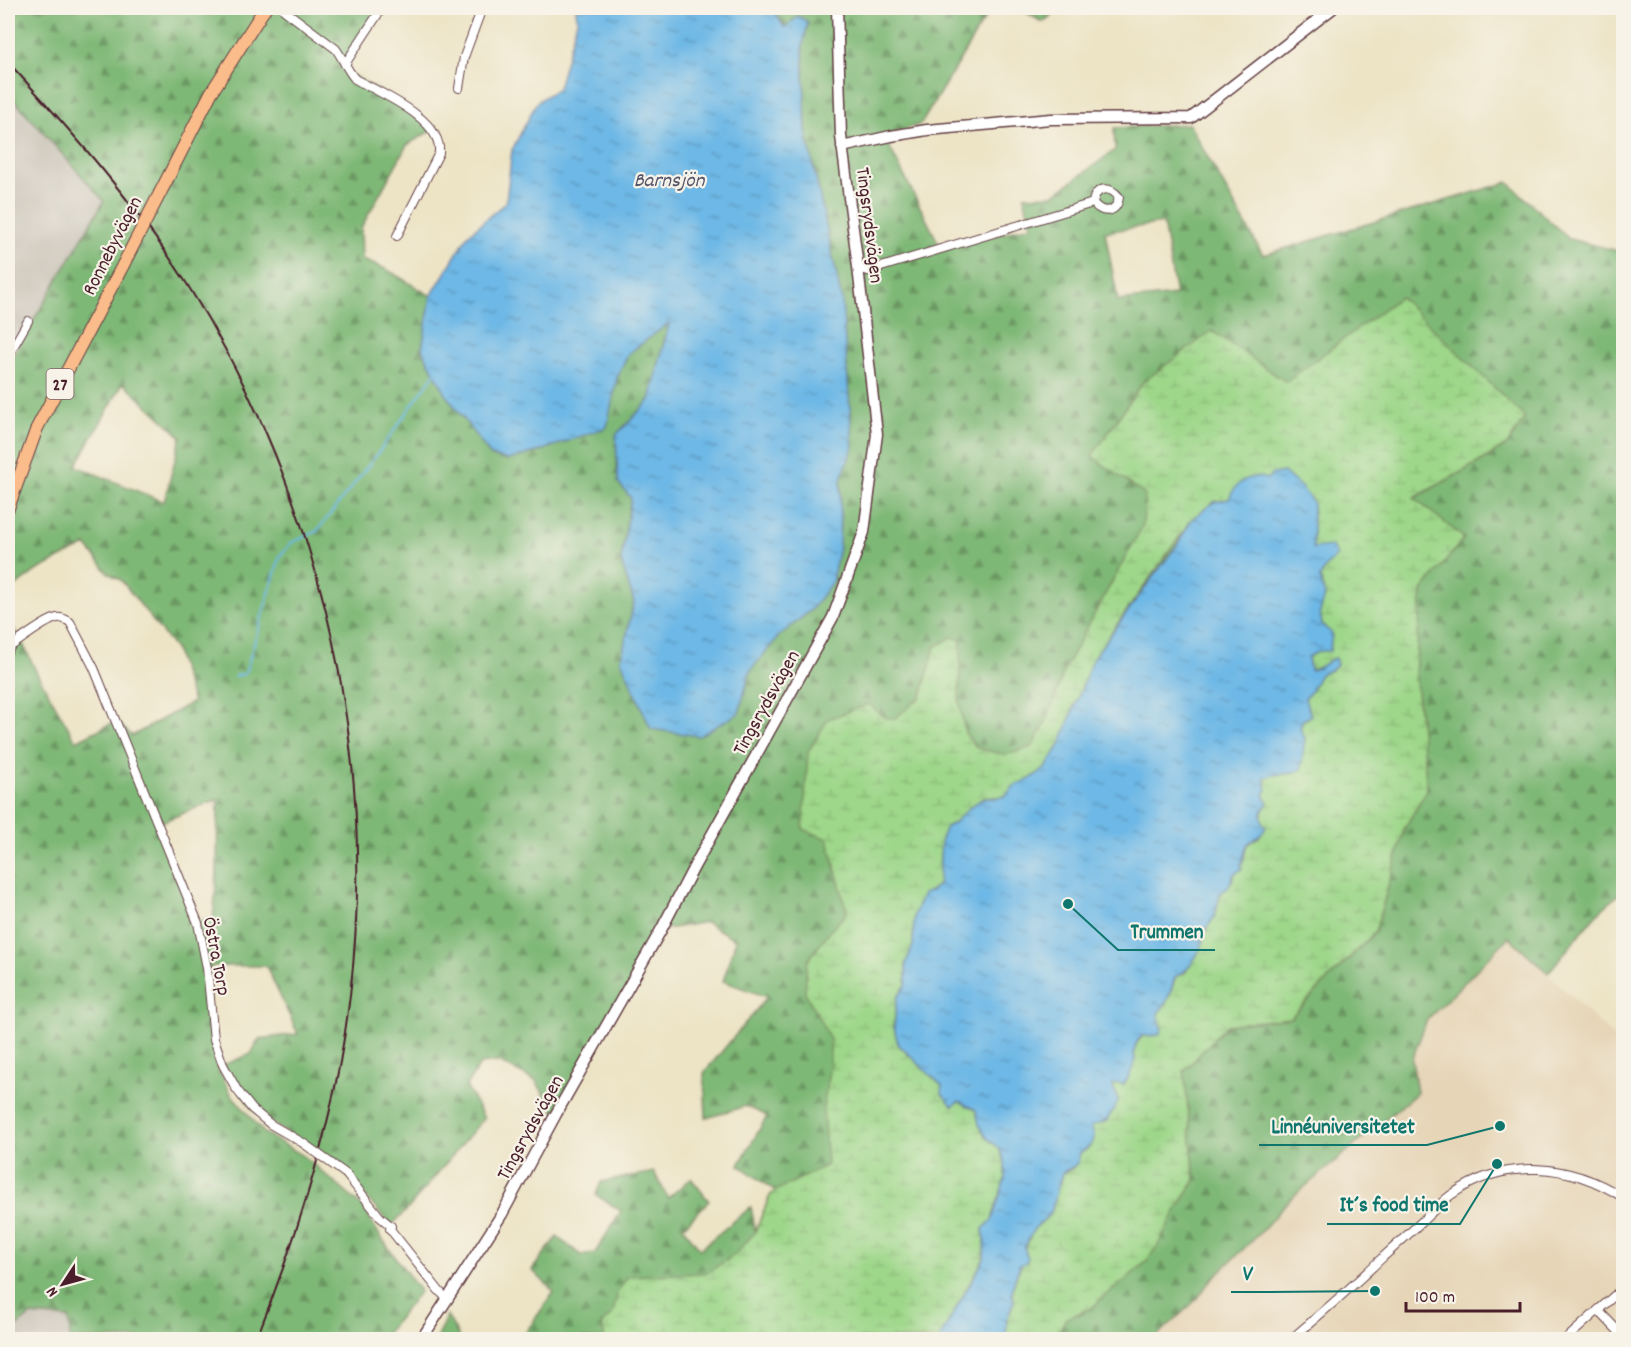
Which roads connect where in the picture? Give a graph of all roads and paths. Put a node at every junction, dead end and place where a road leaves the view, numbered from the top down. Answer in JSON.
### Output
{"nodes":[{"id":1,"x":265,"y":8,"type":"edge"},
{"id":2,"x":382,"y":8,"type":"edge"},
{"id":3,"x":482,"y":8,"type":"edge"},
{"id":4,"x":837,"y":8,"type":"edge"},
{"id":5,"x":1333,"y":8,"type":"edge"},
{"id":6,"x":284,"y":10,"type":"dead end"},
{"id":7,"x":345,"y":64,"type":"junction"},
{"id":8,"x":459,"y":88,"type":"dead end"},
{"id":9,"x":842,"y":147,"type":"junction"},
{"id":10,"x":1093,"y":203,"type":"dead end"},
{"id":11,"x":397,"y":236,"type":"dead end"},
{"id":12,"x":858,"y":267,"type":"junction"},
{"id":13,"x":28,"y":321,"type":"dead end"},
{"id":14,"x":8,"y":356,"type":"edge"},
{"id":15,"x":8,"y":508,"type":"edge"},
{"id":16,"x":8,"y":651,"type":"edge"},
{"id":17,"x":1623,"y":1198,"type":"edge"},
{"id":18,"x":1623,"y":1287,"type":"edge"},
{"id":19,"x":447,"y":1298,"type":"junction"},
{"id":20,"x":1598,"y":1310,"type":"junction"},
{"id":21,"x":1623,"y":1337,"type":"edge"},
{"id":22,"x":421,"y":1340,"type":"edge"},
{"id":23,"x":1290,"y":1340,"type":"edge"},
{"id":24,"x":1565,"y":1340,"type":"edge"}],
"edges":[{"from":1,"to":15,"type":"main road","name":"Ronnebyvägen","number":"27","bridge":true},
{"from":2,"to":7,"type":"street"},
{"from":3,"to":8,"type":"street"},
{"from":4,"to":9,"type":"street","name":"Tingsrydsvägen"},
{"from":5,"to":9,"type":"street"},
{"from":6,"to":7,"type":"street"},
{"from":7,"to":11,"type":"street"},
{"from":9,"to":12,"type":"street","name":"Tingsrydsvägen"},
{"from":10,"to":12,"type":"street"},
{"from":12,"to":19,"type":"street","name":"Tingsrydsvägen"},
{"from":13,"to":14,"type":"street"},
{"from":16,"to":19,"type":"street","name":"Östra Torp","bridge":true},
{"from":17,"to":23,"type":"street"},
{"from":18,"to":20,"type":"street"},
{"from":19,"to":22,"type":"street","name":"Tingsrydsvägen"},
{"from":20,"to":21,"type":"street"},
{"from":20,"to":24,"type":"street"}]}
